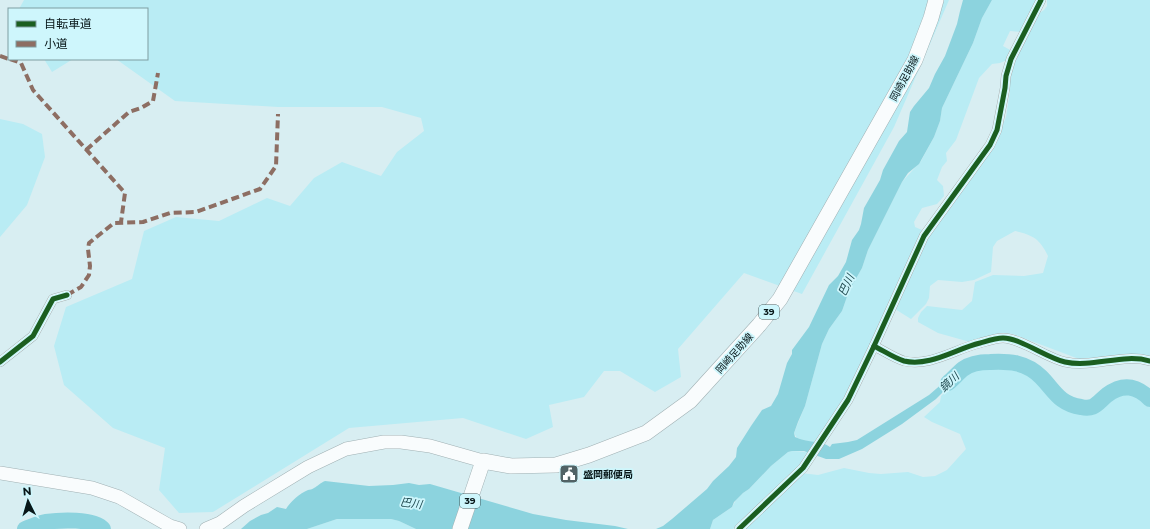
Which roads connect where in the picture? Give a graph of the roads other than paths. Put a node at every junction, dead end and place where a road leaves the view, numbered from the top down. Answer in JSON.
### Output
{"nodes":[{"id":1,"x":936,"y":0,"type":"edge"},
{"id":2,"x":1041,"y":0,"type":"edge"},
{"id":3,"x":66,"y":295,"type":"dead end"},
{"id":4,"x":874,"y":346,"type":"junction"},
{"id":5,"x":1150,"y":361,"type":"edge"},
{"id":6,"x":0,"y":362,"type":"edge"},
{"id":7,"x":482,"y":467,"type":"junction"},
{"id":8,"x":0,"y":473,"type":"edge"},
{"id":9,"x":180,"y":529,"type":"edge"},
{"id":10,"x":206,"y":529,"type":"edge"},
{"id":11,"x":460,"y":529,"type":"edge"},
{"id":12,"x":739,"y":529,"type":"edge"}],
"edges":[{"from":1,"to":7,"type":"main road","name":"岡崎足助線","number":"39"},
{"from":2,"to":4,"type":"street"},
{"from":3,"to":6,"type":"street"},
{"from":4,"to":5,"type":"street"},
{"from":4,"to":12,"type":"street"},
{"from":7,"to":10,"type":"main road"},
{"from":7,"to":11,"type":"main road","number":"39"},
{"from":8,"to":9,"type":"main road"}]}
